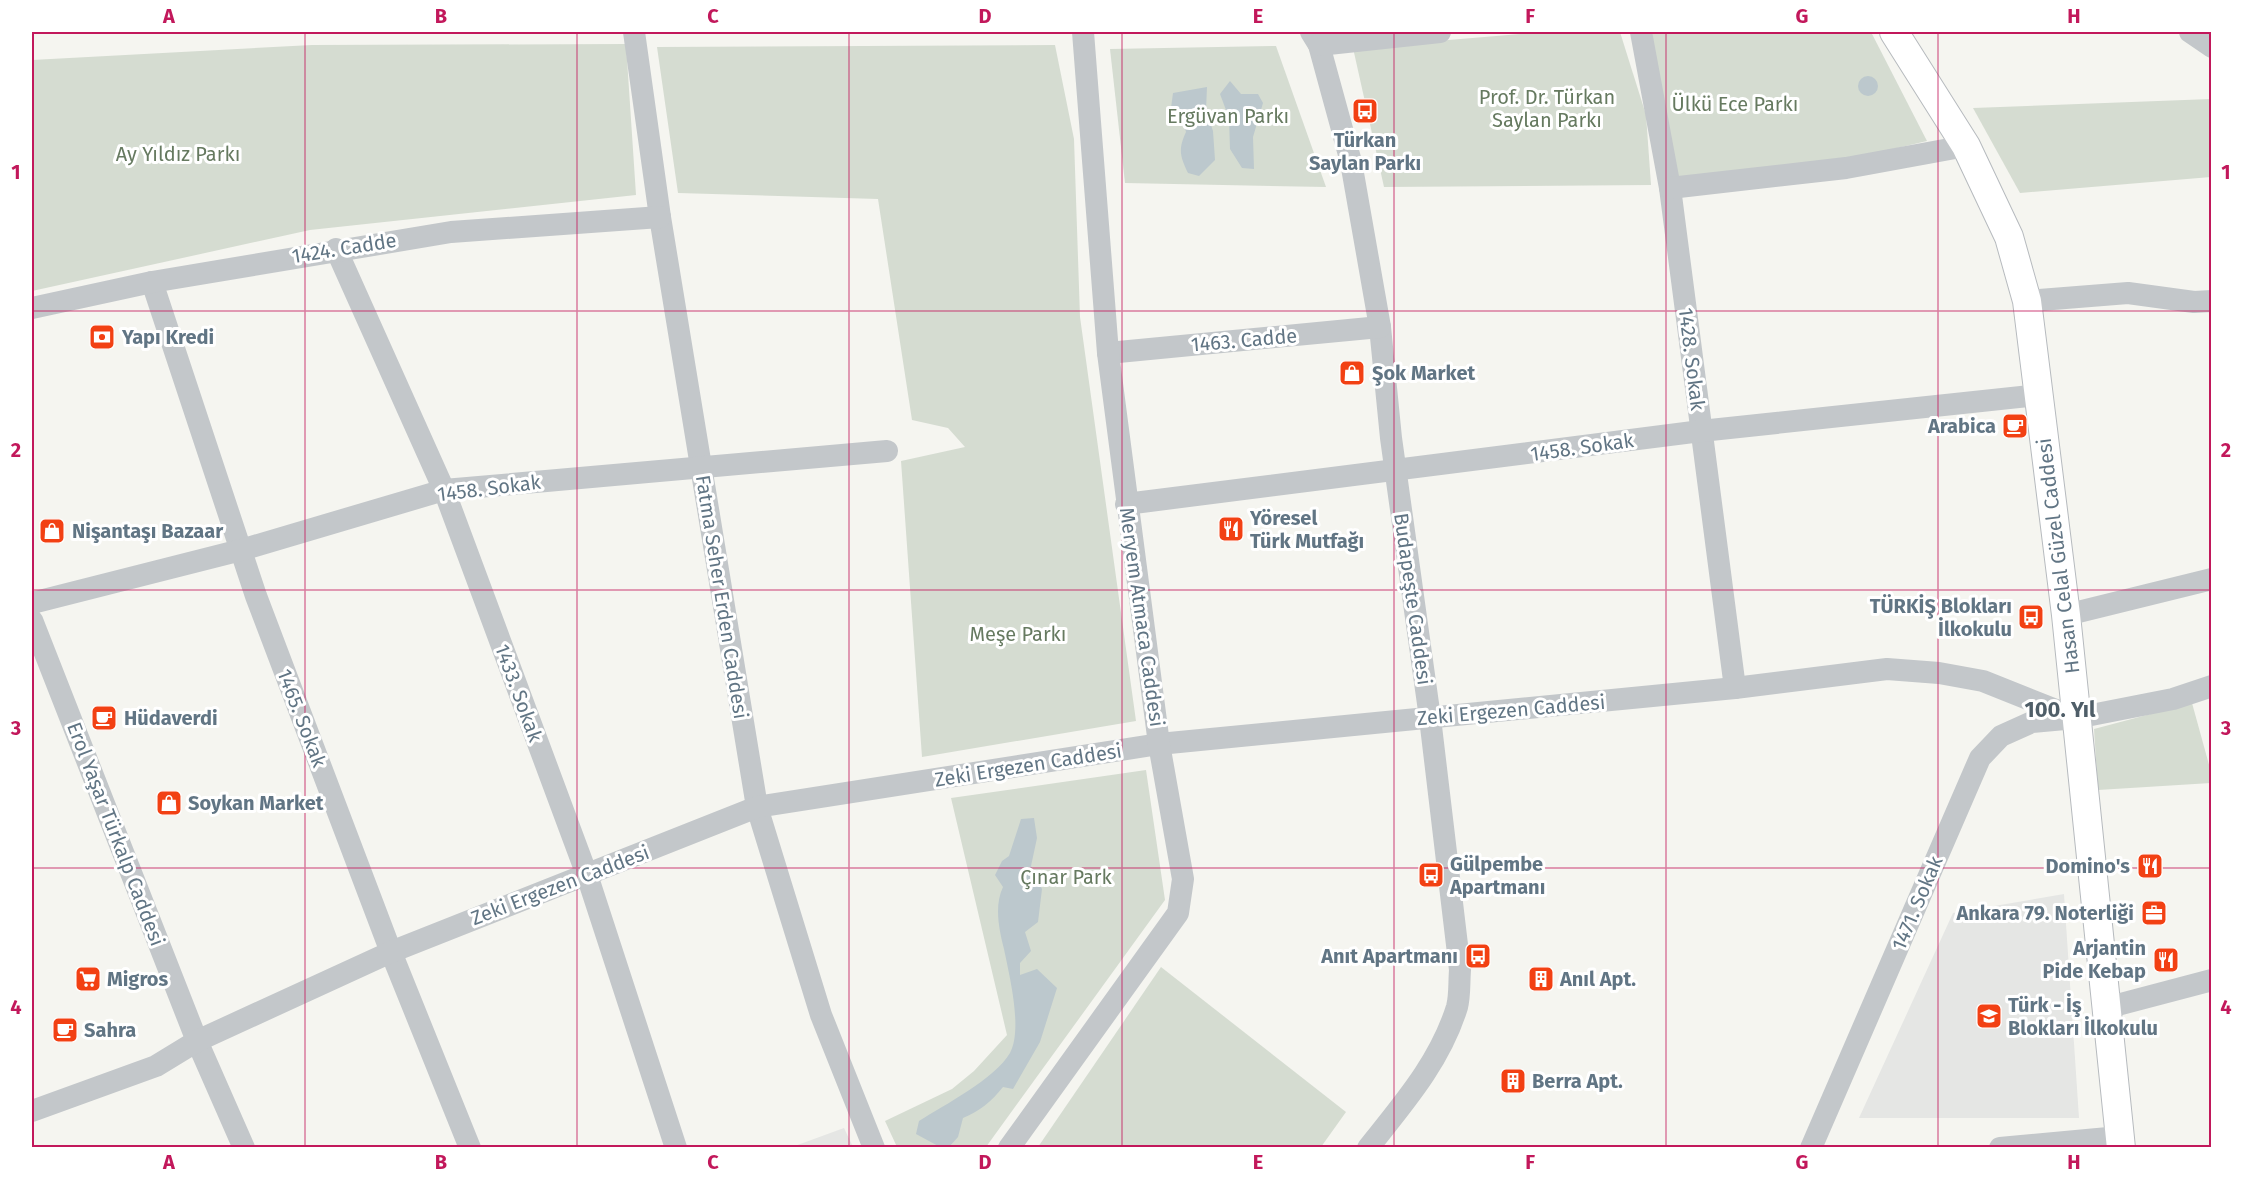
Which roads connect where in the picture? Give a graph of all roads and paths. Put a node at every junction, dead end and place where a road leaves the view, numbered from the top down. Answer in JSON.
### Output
{"nodes":[{"id":1,"x":634,"y":32,"type":"edge"},
{"id":2,"x":1083,"y":32,"type":"edge"},
{"id":3,"x":1440,"y":32,"type":"edge"},
{"id":4,"x":1641,"y":32,"type":"edge"},
{"id":5,"x":1894,"y":32,"type":"edge"},
{"id":6,"x":2190,"y":32,"type":"edge"},
{"id":7,"x":1315,"y":38,"type":"edge"},
{"id":8,"x":2211,"y":47,"type":"edge"},
{"id":9,"x":1966,"y":146,"type":"junction"},
{"id":10,"x":1670,"y":188,"type":"junction"},
{"id":11,"x":660,"y":217,"type":"junction"},
{"id":12,"x":336,"y":249,"type":"junction"},
{"id":13,"x":152,"y":282,"type":"junction"},
{"id":14,"x":2026,"y":301,"type":"junction"},
{"id":15,"x":2211,"y":301,"type":"edge"},
{"id":16,"x":32,"y":308,"type":"edge"},
{"id":17,"x":1380,"y":327,"type":"junction"},
{"id":18,"x":1108,"y":352,"type":"junction"},
{"id":19,"x":2039,"y":395,"type":"junction"},
{"id":20,"x":1701,"y":431,"type":"junction"},
{"id":21,"x":887,"y":451,"type":"dead end"},
{"id":22,"x":700,"y":468,"type":"junction"},
{"id":23,"x":1396,"y":472,"type":"junction"},
{"id":24,"x":444,"y":490,"type":"junction"},
{"id":25,"x":1126,"y":504,"type":"junction"},
{"id":26,"x":241,"y":550,"type":"junction"},
{"id":27,"x":2211,"y":579,"type":"edge"},
{"id":28,"x":32,"y":603,"type":"edge"},
{"id":29,"x":2066,"y":615,"type":"junction"},
{"id":30,"x":32,"y":620,"type":"edge"},
{"id":31,"x":2211,"y":686,"type":"edge"},
{"id":32,"x":1735,"y":688,"type":"junction"},
{"id":33,"x":1430,"y":718,"type":"junction"},
{"id":34,"x":2076,"y":718,"type":"junction"},
{"id":35,"x":1160,"y":744,"type":"junction"},
{"id":36,"x":757,"y":807,"type":"junction"},
{"id":37,"x":587,"y":875,"type":"junction"},
{"id":38,"x":391,"y":952,"type":"junction"},
{"id":39,"x":2211,"y":980,"type":"edge"},
{"id":40,"x":2106,"y":1008,"type":"junction"},
{"id":41,"x":196,"y":1041,"type":"junction"},
{"id":42,"x":32,"y":1111,"type":"edge"},
{"id":43,"x":2120,"y":1142,"type":"edge"},
{"id":44,"x":244,"y":1148,"type":"edge"},
{"id":45,"x":470,"y":1148,"type":"edge"},
{"id":46,"x":676,"y":1148,"type":"edge"},
{"id":47,"x":874,"y":1148,"type":"edge"},
{"id":48,"x":1009,"y":1148,"type":"edge"},
{"id":49,"x":1368,"y":1148,"type":"edge"},
{"id":50,"x":1811,"y":1148,"type":"edge"},
{"id":51,"x":2001,"y":1148,"type":"edge"}],
"edges":[{"from":1,"to":11,"type":"street","name":"Fatma Seher Erden Caddesi"},
{"from":2,"to":18,"type":"street","name":"Meryem Atmaca Caddesi"},
{"from":3,"to":7,"type":"street"},
{"from":4,"to":10,"type":"street","name":"1428. Sokak"},
{"from":5,"to":9,"type":"main road","name":"Hasan Celal Güzel Caddesi"},
{"from":6,"to":8,"type":"street"},
{"from":7,"to":17,"type":"street","name":"Budapeşte Caddesi"},
{"from":9,"to":10,"type":"street"},
{"from":9,"to":14,"type":"main road","name":"Hasan Celal Güzel Caddesi"},
{"from":10,"to":20,"type":"street","name":"1428. Sokak"},
{"from":11,"to":12,"type":"street","name":"1424. Cadde"},
{"from":11,"to":22,"type":"street","name":"Fatma Seher Erden Caddesi"},
{"from":12,"to":13,"type":"street","name":"1424. Cadde"},
{"from":12,"to":24,"type":"street","name":"1433. Sokak"},
{"from":13,"to":16,"type":"street","name":"1424. Cadde"},
{"from":13,"to":26,"type":"street","name":"1465. Sokak"},
{"from":14,"to":15,"type":"street"},
{"from":14,"to":19,"type":"main road","name":"Hasan Celal Güzel Caddesi"},
{"from":17,"to":18,"type":"street","name":"1463. Cadde"},
{"from":17,"to":23,"type":"street","name":"Budapeşte Caddesi"},
{"from":18,"to":25,"type":"street","name":"Meryem Atmaca Caddesi"},
{"from":19,"to":20,"type":"street","name":"1458. Sokak"},
{"from":19,"to":29,"type":"main road","name":"Hasan Celal Güzel Caddesi"},
{"from":20,"to":23,"type":"street","name":"1458. Sokak"},
{"from":20,"to":32,"type":"street","name":"1428. Sokak"},
{"from":21,"to":22,"type":"street","name":"1458. Sokak"},
{"from":22,"to":24,"type":"street","name":"1458. Sokak"},
{"from":22,"to":36,"type":"street","name":"Fatma Seher Erden Caddesi"},
{"from":23,"to":25,"type":"street","name":"1458. Sokak"},
{"from":23,"to":33,"type":"street","name":"Budapeşte Caddesi"},
{"from":24,"to":26,"type":"street","name":"1458. Sokak"},
{"from":24,"to":37,"type":"street","name":"1433. Sokak"},
{"from":25,"to":35,"type":"street","name":"Meryem Atmaca Caddesi"},
{"from":26,"to":28,"type":"street","name":"1458. Sokak"},
{"from":26,"to":38,"type":"street","name":"1465. Sokak"},
{"from":27,"to":29,"type":"street"},
{"from":29,"to":34,"type":"main road","name":"Hasan Celal Güzel Caddesi"},
{"from":30,"to":41,"type":"street","name":"Erol Yaşar Türkalp Caddesi"},
{"from":31,"to":34,"type":"street","name":"1471. Sokak"},
{"from":32,"to":33,"type":"street","name":"Zeki Ergezen Caddesi"},
{"from":32,"to":34,"type":"street","name":"Zeki Ergezen Caddesi"},
{"from":33,"to":35,"type":"street","name":"Zeki Ergezen Caddesi"},
{"from":33,"to":49,"type":"street","name":"Budapeşte Caddesi"},
{"from":34,"to":40,"type":"main road","name":"Hasan Celal Güzel Caddesi"},
{"from":34,"to":50,"type":"street","name":"1471. Sokak"},
{"from":35,"to":36,"type":"street","name":"Zeki Ergezen Caddesi"},
{"from":35,"to":48,"type":"street","name":"Meryem Atmaca Caddesi"},
{"from":36,"to":37,"type":"street","name":"Zeki Ergezen Caddesi"},
{"from":36,"to":47,"type":"street","name":"Fatma Seher Erden Caddesi"},
{"from":37,"to":38,"type":"street","name":"Zeki Ergezen Caddesi"},
{"from":37,"to":46,"type":"street","name":"1433. Sokak"},
{"from":38,"to":41,"type":"street","name":"Zeki Ergezen Caddesi"},
{"from":38,"to":45,"type":"street","name":"1465. Sokak"},
{"from":39,"to":40,"type":"street"},
{"from":40,"to":43,"type":"main road","name":"Hasan Celal Güzel Caddesi"},
{"from":41,"to":42,"type":"street","name":"Zeki Ergezen Caddesi"},
{"from":41,"to":44,"type":"street","name":"Erol Yaşar Türkalp Caddesi"},
{"from":43,"to":51,"type":"street"}]}
